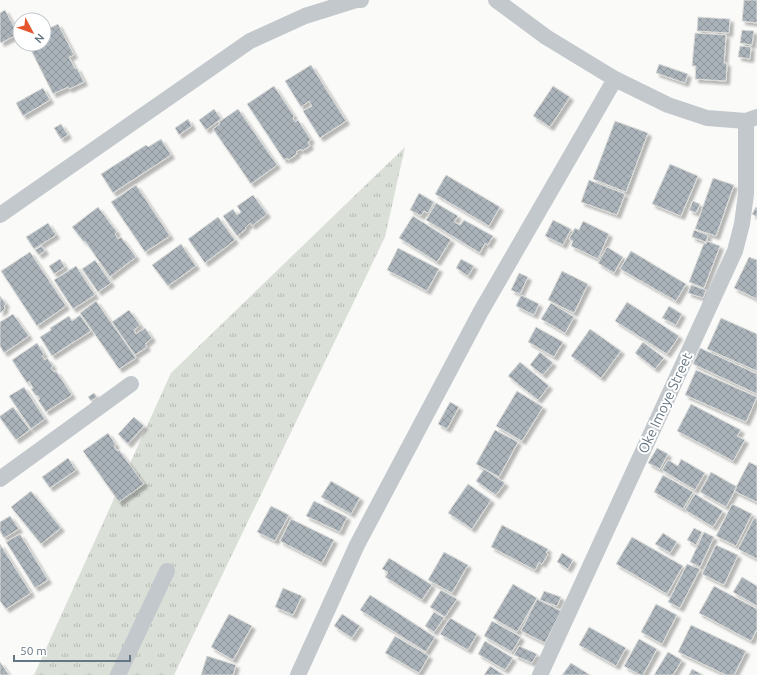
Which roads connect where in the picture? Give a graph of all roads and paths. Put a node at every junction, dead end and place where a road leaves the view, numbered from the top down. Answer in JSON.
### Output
{"nodes":[{"id":1,"x":361,"y":0,"type":"edge"},
{"id":2,"x":496,"y":0,"type":"edge"},
{"id":3,"x":615,"y":80,"type":"junction"},
{"id":4,"x":752,"y":118,"type":"edge"},
{"id":5,"x":0,"y":215,"type":"edge"},
{"id":6,"x":131,"y":384,"type":"dead end"},
{"id":7,"x":0,"y":479,"type":"edge"},
{"id":8,"x":167,"y":571,"type":"dead end"},
{"id":9,"x":118,"y":675,"type":"edge"},
{"id":10,"x":298,"y":675,"type":"edge"},
{"id":11,"x":540,"y":675,"type":"edge"}],
"edges":[{"from":1,"to":5,"type":"street"},
{"from":2,"to":3,"type":"street"},
{"from":3,"to":4,"type":"street"},
{"from":3,"to":10,"type":"street"},
{"from":4,"to":11,"type":"street","name":"Oke Imoye Street"},
{"from":6,"to":7,"type":"street"},
{"from":8,"to":9,"type":"street"}]}
